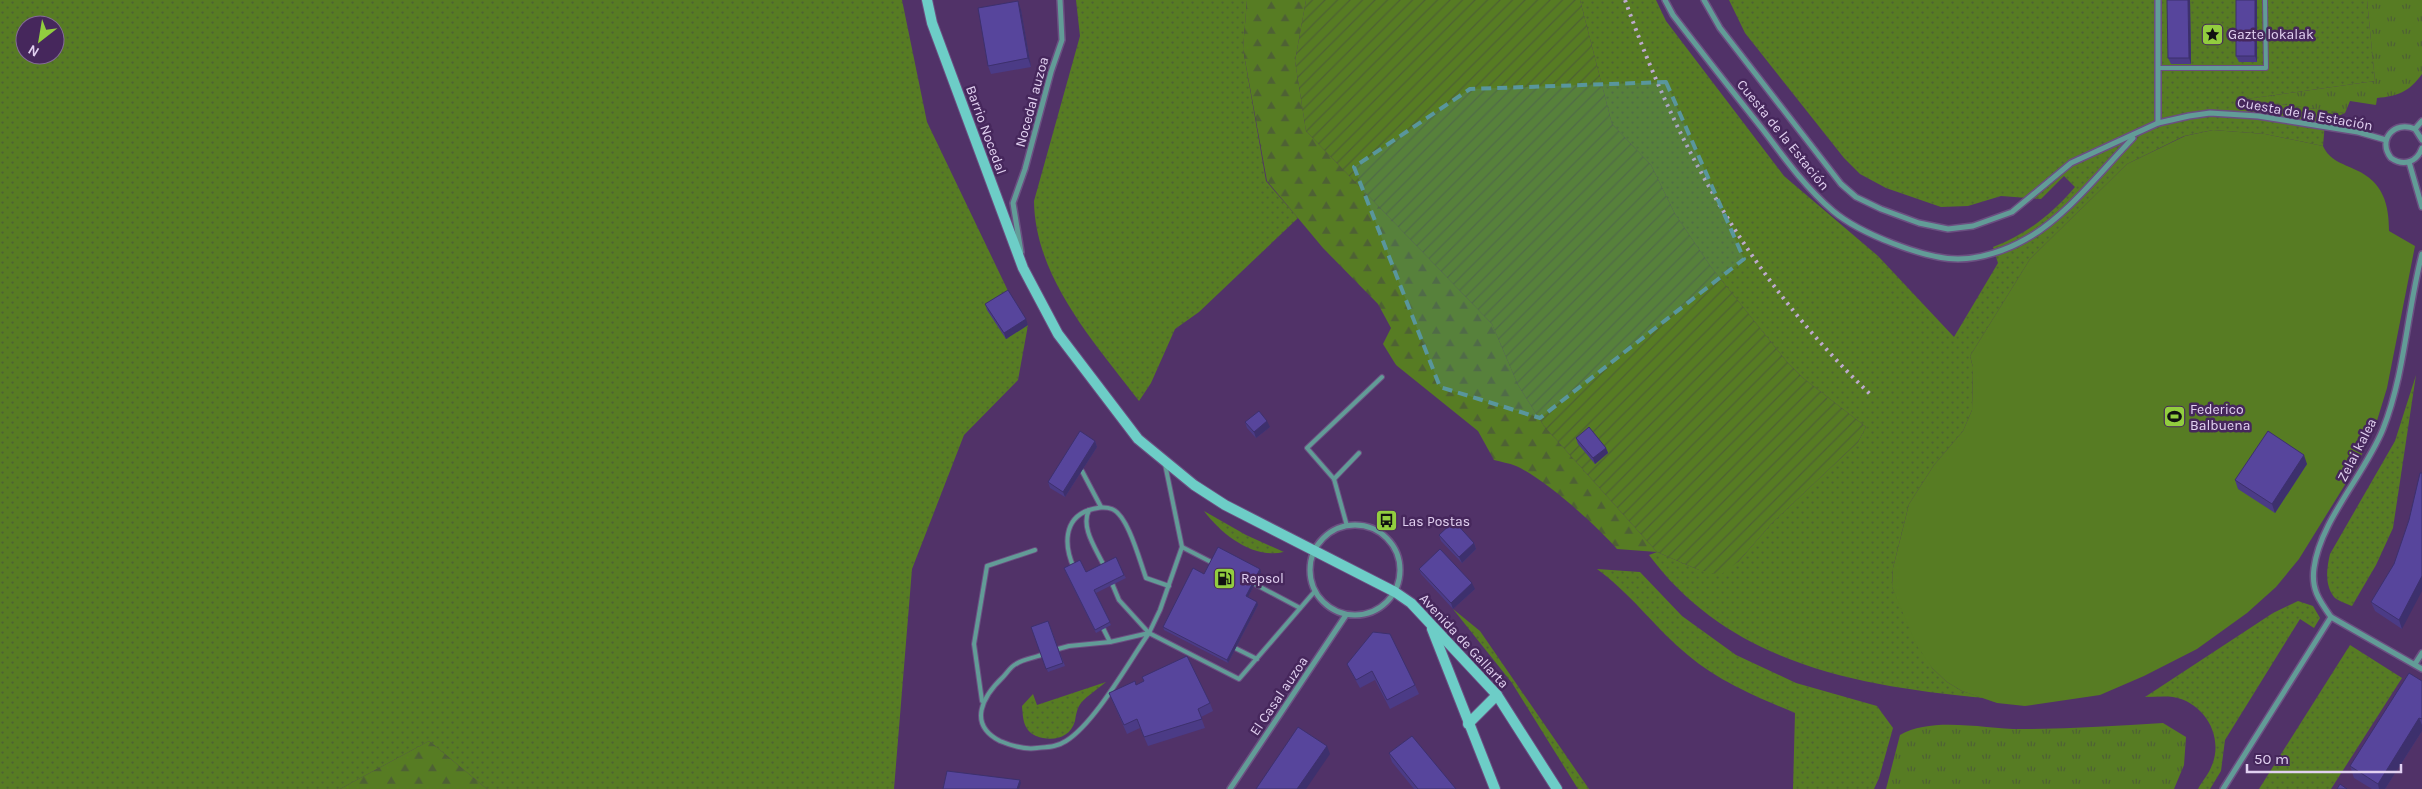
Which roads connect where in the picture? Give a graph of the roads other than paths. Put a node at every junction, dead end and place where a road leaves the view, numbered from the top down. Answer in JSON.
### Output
{"nodes":[{"id":1,"x":927,"y":0,"type":"edge"},
{"id":2,"x":1060,"y":0,"type":"edge"},
{"id":3,"x":1665,"y":0,"type":"edge"},
{"id":4,"x":1704,"y":0,"type":"edge"},
{"id":5,"x":2158,"y":0,"type":"edge"},
{"id":6,"x":2265,"y":0,"type":"edge"},
{"id":7,"x":2158,"y":68,"type":"junction"},
{"id":8,"x":2422,"y":121,"type":"edge"},
{"id":9,"x":2158,"y":123,"type":"junction"},
{"id":10,"x":2415,"y":129,"type":"junction"},
{"id":11,"x":2135,"y":135,"type":"junction"},
{"id":12,"x":2386,"y":140,"type":"junction"},
{"id":13,"x":2422,"y":140,"type":"edge"},
{"id":14,"x":2422,"y":148,"type":"edge"},
{"id":15,"x":2409,"y":162,"type":"junction"},
{"id":16,"x":2422,"y":207,"type":"edge"},
{"id":17,"x":2422,"y":254,"type":"edge"},
{"id":18,"x":2421,"y":263,"type":"edge"},
{"id":19,"x":1023,"y":268,"type":"junction"},
{"id":20,"x":1382,"y":377,"type":"dead end"},
{"id":21,"x":1359,"y":453,"type":"dead end"},
{"id":22,"x":1165,"y":464,"type":"junction"},
{"id":23,"x":1082,"y":471,"type":"edge"},
{"id":24,"x":1334,"y":478,"type":"junction"},
{"id":25,"x":1101,"y":507,"type":"junction"},
{"id":26,"x":1089,"y":510,"type":"junction"},
{"id":27,"x":1347,"y":526,"type":"junction"},
{"id":28,"x":1182,"y":547,"type":"junction"},
{"id":29,"x":1035,"y":550,"type":"dead end"},
{"id":30,"x":1314,"y":552,"type":"junction"},
{"id":31,"x":1216,"y":564,"type":"edge"},
{"id":32,"x":1076,"y":572,"type":"edge"},
{"id":33,"x":1250,"y":582,"type":"edge"},
{"id":34,"x":1169,"y":586,"type":"junction"},
{"id":35,"x":1315,"y":591,"type":"junction"},
{"id":36,"x":1395,"y":592,"type":"junction"},
{"id":37,"x":1300,"y":608,"type":"junction"},
{"id":38,"x":1160,"y":610,"type":"junction"},
{"id":39,"x":1169,"y":614,"type":"edge"},
{"id":40,"x":1346,"y":615,"type":"junction"},
{"id":41,"x":1097,"y":616,"type":"edge"},
{"id":42,"x":2331,"y":617,"type":"junction"},
{"id":43,"x":1430,"y":624,"type":"junction"},
{"id":44,"x":1149,"y":633,"type":"junction"},
{"id":45,"x":1222,"y":641,"type":"edge"},
{"id":46,"x":1110,"y":642,"type":"junction"},
{"id":47,"x":1058,"y":649,"type":"edge"},
{"id":48,"x":2422,"y":653,"type":"edge"},
{"id":49,"x":1041,"y":655,"type":"edge"},
{"id":50,"x":1257,"y":659,"type":"junction"},
{"id":51,"x":2415,"y":664,"type":"junction"},
{"id":52,"x":2422,"y":669,"type":"edge"},
{"id":53,"x":1498,"y":695,"type":"junction"},
{"id":54,"x":982,"y":702,"type":"junction"},
{"id":55,"x":1468,"y":724,"type":"junction"},
{"id":56,"x":1230,"y":789,"type":"edge"},
{"id":57,"x":1495,"y":789,"type":"edge"},
{"id":58,"x":1557,"y":789,"type":"edge"},
{"id":59,"x":2223,"y":789,"type":"edge"}],
"edges":[{"from":1,"to":19,"type":"street","name":"Barrio Nocedal"},
{"from":2,"to":19,"type":"street","name":"Nocedal auzoa"},
{"from":3,"to":11,"type":"street","name":"Cuesta de la Estación"},
{"from":4,"to":11,"type":"street","name":"Cuesta de la Estación"},
{"from":5,"to":7,"type":"street"},
{"from":6,"to":7,"type":"lane"},
{"from":7,"to":9,"type":"street"},
{"from":8,"to":10,"type":"street"},
{"from":9,"to":11,"type":"street","name":"Cuesta de la Estación"},
{"from":9,"to":12,"type":"street","name":"Cuesta de la Estación"},
{"from":10,"to":12,"type":"street"},
{"from":10,"to":13,"type":"street"},
{"from":12,"to":15,"type":"street"},
{"from":14,"to":15,"type":"street"},
{"from":15,"to":16,"type":"street"},
{"from":17,"to":18,"type":"street","name":"Zelai kalea"},
{"from":18,"to":42,"type":"street","name":"Zelai kalea"},
{"from":19,"to":22,"type":"street","name":"Barrio Nocedal"},
{"from":20,"to":24,"type":"lane"},
{"from":21,"to":24,"type":"lane"},
{"from":22,"to":28,"type":"lane"},
{"from":22,"to":30,"type":"street","name":"Avenida de Gallarta"},
{"from":23,"to":25,"type":"lane"},
{"from":24,"to":27,"type":"lane"},
{"from":25,"to":26,"type":"lane"},
{"from":25,"to":34,"type":"lane"},
{"from":26,"to":32,"type":"lane"},
{"from":26,"to":44,"type":"lane"},
{"from":27,"to":30,"type":"street"},
{"from":27,"to":36,"type":"street"},
{"from":28,"to":31,"type":"lane"},
{"from":28,"to":34,"type":"lane"},
{"from":29,"to":54,"type":"lane"},
{"from":30,"to":35,"type":"street"},
{"from":30,"to":36,"type":"street","name":"Avenida de Gallarta"},
{"from":33,"to":37,"type":"lane"},
{"from":34,"to":38,"type":"lane"},
{"from":35,"to":37,"type":"lane"},
{"from":35,"to":40,"type":"street"},
{"from":36,"to":40,"type":"street"},
{"from":36,"to":43,"type":"street","name":"Avenida de Gallarta"},
{"from":37,"to":50,"type":"lane"},
{"from":38,"to":39,"type":"lane"},
{"from":38,"to":44,"type":"lane"},
{"from":40,"to":56,"type":"street","name":"El Casal auzoa"},
{"from":41,"to":46,"type":"lane"},
{"from":42,"to":51,"type":"street","name":"Zelai kalea"},
{"from":42,"to":59,"type":"street"},
{"from":43,"to":53,"type":"street","name":"Avenida de Gallarta"},
{"from":43,"to":55,"type":"street"},
{"from":44,"to":46,"type":"lane"},
{"from":44,"to":50,"type":"lane"},
{"from":44,"to":54,"type":"lane"},
{"from":45,"to":50,"type":"lane"},
{"from":46,"to":47,"type":"lane"},
{"from":48,"to":51,"type":"street"},
{"from":49,"to":54,"type":"lane"},
{"from":51,"to":52,"type":"street","name":"Zelai kalea"},
{"from":53,"to":55,"type":"street"},
{"from":53,"to":58,"type":"street","name":"Avenida de Gallarta"},
{"from":55,"to":57,"type":"street"}]}
